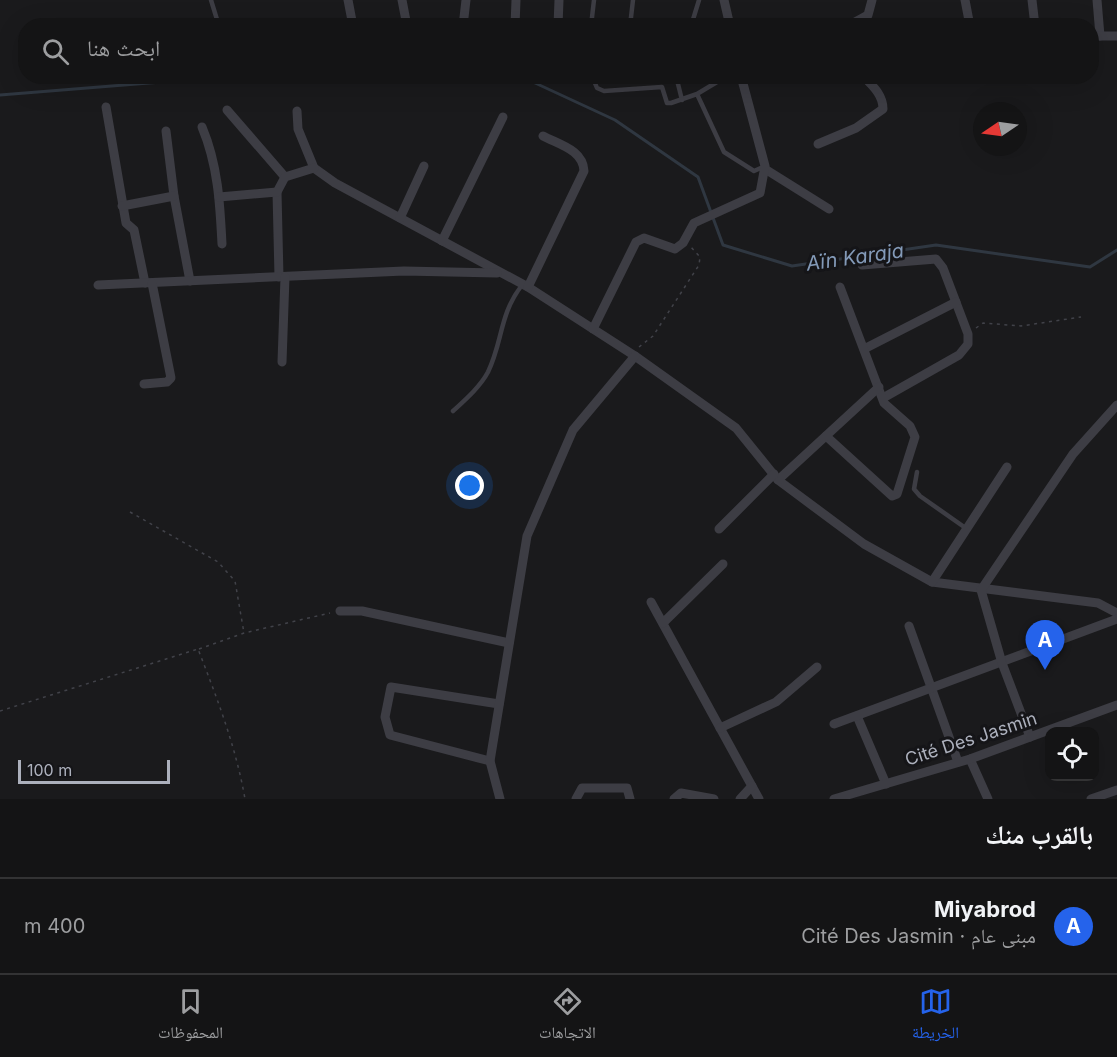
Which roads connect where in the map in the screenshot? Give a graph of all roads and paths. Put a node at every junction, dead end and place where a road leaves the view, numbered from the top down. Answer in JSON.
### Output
{"nodes":[{"id":1,"x":211,"y":0,"type":"edge"},
{"id":2,"x":348,"y":0,"type":"edge"},
{"id":3,"x":402,"y":0,"type":"edge"},
{"id":4,"x":466,"y":0,"type":"edge"},
{"id":5,"x":516,"y":0,"type":"edge"},
{"id":6,"x":559,"y":0,"type":"edge"},
{"id":7,"x":594,"y":0,"type":"edge"},
{"id":8,"x":633,"y":0,"type":"edge"},
{"id":9,"x":699,"y":0,"type":"edge"},
{"id":10,"x":724,"y":0,"type":"edge"},
{"id":11,"x":872,"y":0,"type":"edge"},
{"id":12,"x":965,"y":0,"type":"edge"},
{"id":13,"x":1032,"y":0,"type":"edge"},
{"id":14,"x":1097,"y":0,"type":"edge"},
{"id":15,"x":217,"y":18,"type":"edge"},
{"id":16,"x":351,"y":18,"type":"edge"},
{"id":17,"x":405,"y":18,"type":"edge"},
{"id":18,"x":465,"y":18,"type":"edge"},
{"id":19,"x":515,"y":18,"type":"edge"},
{"id":20,"x":558,"y":18,"type":"edge"},
{"id":21,"x":592,"y":18,"type":"edge"},
{"id":22,"x":631,"y":18,"type":"edge"},
{"id":23,"x":693,"y":18,"type":"edge"},
{"id":24,"x":728,"y":18,"type":"edge"},
{"id":25,"x":863,"y":18,"type":"edge"},
{"id":26,"x":968,"y":18,"type":"edge"},
{"id":27,"x":1034,"y":18,"type":"edge"},
{"id":28,"x":1096,"y":18,"type":"edge"},
{"id":29,"x":1099,"y":36,"type":"edge"},
{"id":30,"x":1117,"y":36,"type":"edge"},
{"id":31,"x":595,"y":84,"type":"edge"},
{"id":32,"x":678,"y":84,"type":"edge"},
{"id":33,"x":714,"y":84,"type":"edge"},
{"id":34,"x":743,"y":84,"type":"edge"},
{"id":35,"x":870,"y":84,"type":"edge"},
{"id":36,"x":698,"y":94,"type":"junction"},
{"id":37,"x":682,"y":100,"type":"junction"},
{"id":38,"x":106,"y":107,"type":"dead end"},
{"id":39,"x":226,"y":110,"type":"dead end"},
{"id":40,"x":297,"y":111,"type":"dead end"},
{"id":41,"x":503,"y":117,"type":"dead end"},
{"id":42,"x":202,"y":127,"type":"dead end"},
{"id":43,"x":166,"y":131,"type":"dead end"},
{"id":44,"x":543,"y":136,"type":"dead end"},
{"id":45,"x":818,"y":144,"type":"dead end"},
{"id":46,"x":424,"y":166,"type":"dead end"},
{"id":47,"x":765,"y":167,"type":"junction"},
{"id":48,"x":314,"y":168,"type":"junction"},
{"id":49,"x":285,"y":177,"type":"junction"},
{"id":50,"x":277,"y":192,"type":"junction"},
{"id":51,"x":174,"y":196,"type":"junction"},
{"id":52,"x":219,"y":197,"type":"junction"},
{"id":53,"x":122,"y":206,"type":"junction"},
{"id":54,"x":829,"y":209,"type":"dead end"},
{"id":55,"x":400,"y":218,"type":"junction"},
{"id":56,"x":685,"y":239,"type":"junction"},
{"id":57,"x":442,"y":241,"type":"junction"},
{"id":58,"x":222,"y":244,"type":"dead end"},
{"id":59,"x":862,"y":265,"type":"dead end"},
{"id":60,"x":501,"y":273,"type":"junction"},
{"id":61,"x":282,"y":277,"type":"junction"},
{"id":62,"x":190,"y":281,"type":"junction"},
{"id":63,"x":149,"y":283,"type":"junction"},
{"id":64,"x":98,"y":285,"type":"dead end"},
{"id":65,"x":525,"y":286,"type":"junction"},
{"id":66,"x":840,"y":287,"type":"dead end"},
{"id":67,"x":956,"y":302,"type":"junction"},
{"id":68,"x":1081,"y":317,"type":"dead end"},
{"id":69,"x":593,"y":329,"type":"junction"},
{"id":70,"x":968,"y":334,"type":"junction"},
{"id":71,"x":864,"y":349,"type":"junction"},
{"id":72,"x":633,"y":355,"type":"junction"},
{"id":73,"x":282,"y":363,"type":"dead end"},
{"id":74,"x":144,"y":384,"type":"dead end"},
{"id":75,"x":879,"y":387,"type":"junction"},
{"id":76,"x":883,"y":398,"type":"junction"},
{"id":77,"x":1117,"y":405,"type":"edge"},
{"id":78,"x":453,"y":411,"type":"dead end"},
{"id":79,"x":826,"y":436,"type":"junction"},
{"id":80,"x":1007,"y":467,"type":"dead end"},
{"id":81,"x":917,"y":472,"type":"dead end"},
{"id":82,"x":776,"y":477,"type":"junction"},
{"id":83,"x":130,"y":512,"type":"dead end"},
{"id":84,"x":719,"y":529,"type":"dead end"},
{"id":85,"x":967,"y":529,"type":"junction"},
{"id":86,"x":723,"y":564,"type":"dead end"},
{"id":87,"x":932,"y":582,"type":"junction"},
{"id":88,"x":981,"y":590,"type":"junction"},
{"id":89,"x":651,"y":602,"type":"dead end"},
{"id":90,"x":340,"y":611,"type":"joint"},
{"id":91,"x":1117,"y":613,"type":"edge"},
{"id":92,"x":1117,"y":619,"type":"edge"},
{"id":93,"x":663,"y":623,"type":"junction"},
{"id":94,"x":909,"y":626,"type":"dead end"},
{"id":95,"x":244,"y":633,"type":"junction"},
{"id":96,"x":509,"y":643,"type":"junction"},
{"id":97,"x":198,"y":649,"type":"junction"},
{"id":98,"x":1002,"y":663,"type":"junction"},
{"id":99,"x":817,"y":667,"type":"dead end"},
{"id":100,"x":930,"y":688,"type":"junction"},
{"id":101,"x":499,"y":704,"type":"junction"},
{"id":102,"x":1117,"y":705,"type":"edge"},
{"id":103,"x":0,"y":711,"type":"edge"},
{"id":104,"x":857,"y":716,"type":"junction"},
{"id":105,"x":834,"y":724,"type":"dead end"},
{"id":106,"x":720,"y":728,"type":"junction"},
{"id":107,"x":1030,"y":737,"type":"junction"},
{"id":108,"x":970,"y":759,"type":"junction"},
{"id":109,"x":490,"y":760,"type":"junction"},
{"id":110,"x":958,"y":762,"type":"junction"},
{"id":111,"x":886,"y":784,"type":"junction"},
{"id":112,"x":752,"y":786,"type":"junction"},
{"id":113,"x":1117,"y":790,"type":"edge"},
{"id":114,"x":856,"y":796,"type":"edge"},
{"id":115,"x":245,"y":799,"type":"edge"},
{"id":116,"x":500,"y":799,"type":"edge"},
{"id":117,"x":576,"y":799,"type":"edge"},
{"id":118,"x":630,"y":799,"type":"edge"},
{"id":119,"x":674,"y":799,"type":"edge"},
{"id":120,"x":714,"y":799,"type":"edge"},
{"id":121,"x":740,"y":799,"type":"edge"},
{"id":122,"x":759,"y":799,"type":"edge"},
{"id":123,"x":834,"y":799,"type":"edge"},
{"id":124,"x":988,"y":799,"type":"edge"},
{"id":125,"x":1091,"y":799,"type":"edge"}],
"edges":[{"from":1,"to":15,"type":"lane"},
{"from":2,"to":16,"type":"street"},
{"from":3,"to":17,"type":"street"},
{"from":4,"to":18,"type":"street"},
{"from":5,"to":19,"type":"street"},
{"from":6,"to":20,"type":"street"},
{"from":7,"to":21,"type":"lane"},
{"from":8,"to":22,"type":"lane"},
{"from":9,"to":23,"type":"lane"},
{"from":10,"to":24,"type":"street"},
{"from":11,"to":25,"type":"street"},
{"from":12,"to":26,"type":"street"},
{"from":13,"to":27,"type":"street"},
{"from":14,"to":28,"type":"street"},
{"from":29,"to":30,"type":"street"},
{"from":31,"to":37,"type":"lane"},
{"from":32,"to":37,"type":"lane"},
{"from":33,"to":36,"type":"lane"},
{"from":34,"to":47,"type":"street"},
{"from":35,"to":45,"type":"street"},
{"from":36,"to":37,"type":"lane"},
{"from":36,"to":47,"type":"lane"},
{"from":38,"to":53,"type":"street"},
{"from":39,"to":49,"type":"street"},
{"from":40,"to":48,"type":"street"},
{"from":41,"to":57,"type":"street"},
{"from":42,"to":52,"type":"street"},
{"from":43,"to":51,"type":"street"},
{"from":44,"to":65,"type":"street"},
{"from":46,"to":55,"type":"street"},
{"from":47,"to":54,"type":"street"},
{"from":47,"to":56,"type":"street"},
{"from":48,"to":49,"type":"street"},
{"from":48,"to":55,"type":"street"},
{"from":49,"to":50,"type":"street"},
{"from":50,"to":52,"type":"street"},
{"from":50,"to":61,"type":"street"},
{"from":51,"to":53,"type":"street"},
{"from":51,"to":62,"type":"street"},
{"from":52,"to":58,"type":"street"},
{"from":53,"to":63,"type":"street"},
{"from":55,"to":57,"type":"street"},
{"from":56,"to":69,"type":"street"},
{"from":56,"to":72,"type":"path"},
{"from":57,"to":60,"type":"street"},
{"from":59,"to":67,"type":"street"},
{"from":60,"to":61,"type":"street"},
{"from":60,"to":65,"type":"street"},
{"from":61,"to":62,"type":"street"},
{"from":61,"to":73,"type":"street"},
{"from":62,"to":63,"type":"street"},
{"from":63,"to":64,"type":"street"},
{"from":63,"to":74,"type":"street"},
{"from":65,"to":69,"type":"street"},
{"from":65,"to":78,"type":"lane"},
{"from":66,"to":71,"type":"street"},
{"from":67,"to":70,"type":"street"},
{"from":67,"to":71,"type":"street"},
{"from":68,"to":70,"type":"path"},
{"from":69,"to":72,"type":"street"},
{"from":70,"to":76,"type":"street"},
{"from":71,"to":75,"type":"street"},
{"from":72,"to":82,"type":"street"},
{"from":72,"to":96,"type":"street"},
{"from":75,"to":76,"type":"street"},
{"from":75,"to":79,"type":"street"},
{"from":76,"to":79,"type":"street"},
{"from":77,"to":88,"type":"street"},
{"from":79,"to":82,"type":"street"},
{"from":80,"to":85,"type":"street"},
{"from":81,"to":85,"type":"lane"},
{"from":82,"to":84,"type":"street"},
{"from":82,"to":87,"type":"street"},
{"from":83,"to":95,"type":"path"},
{"from":85,"to":87,"type":"street"},
{"from":86,"to":93,"type":"street"},
{"from":87,"to":88,"type":"street"},
{"from":88,"to":91,"type":"street"},
{"from":88,"to":98,"type":"street"},
{"from":89,"to":93,"type":"street"},
{"from":90,"to":95,"type":"path"},
{"from":90,"to":96,"type":"street"},
{"from":92,"to":98,"type":"street"},
{"from":93,"to":106,"type":"street"},
{"from":94,"to":100,"type":"street"},
{"from":95,"to":97,"type":"path"},
{"from":96,"to":101,"type":"street"},
{"from":97,"to":103,"type":"path"},
{"from":97,"to":115,"type":"path"},
{"from":98,"to":100,"type":"street"},
{"from":98,"to":107,"type":"street"},
{"from":99,"to":106,"type":"street"},
{"from":100,"to":104,"type":"street"},
{"from":100,"to":110,"type":"street"},
{"from":101,"to":109,"type":"street"},
{"from":101,"to":109,"type":"street"},
{"from":102,"to":107,"type":"street","name":"Cité Des Jasmin"},
{"from":104,"to":105,"type":"street"},
{"from":104,"to":111,"type":"street"},
{"from":106,"to":112,"type":"street"},
{"from":107,"to":108,"type":"street","name":"Cité Des Jasmin"},
{"from":108,"to":110,"type":"street","name":"Cité Des Jasmin"},
{"from":108,"to":124,"type":"street"},
{"from":109,"to":116,"type":"street"},
{"from":110,"to":111,"type":"street","name":"Cité Des Jasmin"},
{"from":111,"to":114,"type":"street","name":"Cité Des Jasmin"},
{"from":112,"to":121,"type":"street"},
{"from":112,"to":122,"type":"street"},
{"from":113,"to":125,"type":"street"},
{"from":114,"to":123,"type":"street","name":"Cité Des Jasmin"},
{"from":117,"to":118,"type":"street"},
{"from":119,"to":120,"type":"street"}]}
